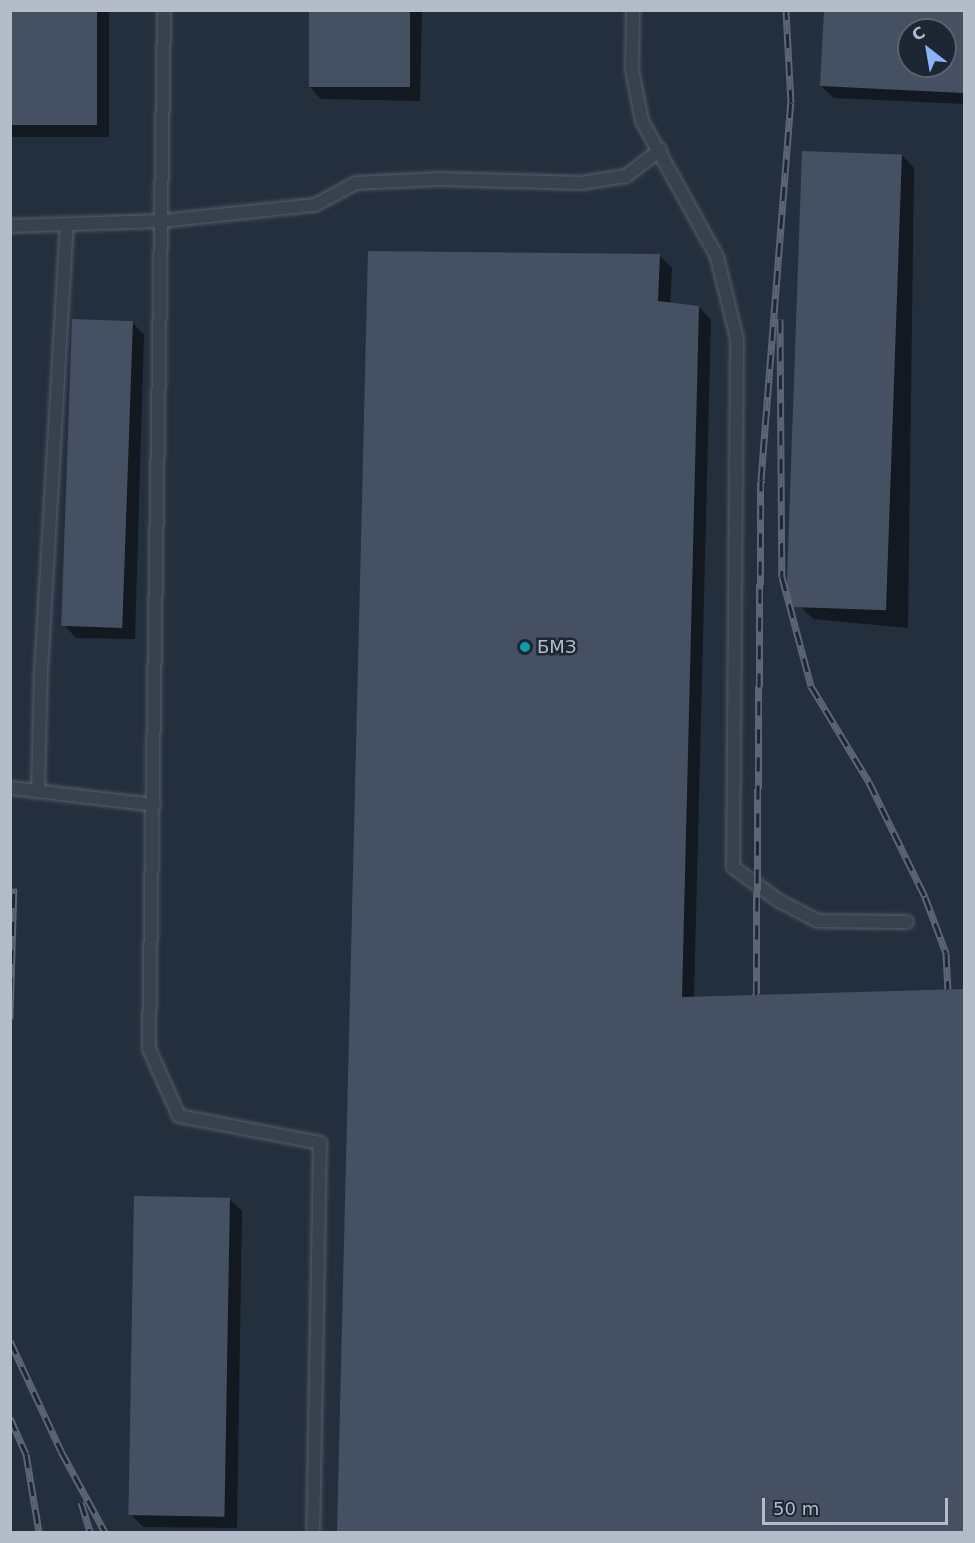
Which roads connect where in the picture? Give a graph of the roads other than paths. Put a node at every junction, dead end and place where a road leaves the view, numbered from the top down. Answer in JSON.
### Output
{"nodes":[{"id":1,"x":164,"y":10,"type":"edge"},
{"id":2,"x":633,"y":10,"type":"edge"},
{"id":3,"x":660,"y":150,"type":"junction"},
{"id":4,"x":162,"y":221,"type":"junction"},
{"id":5,"x":10,"y":226,"type":"edge"},
{"id":6,"x":67,"y":226,"type":"junction"},
{"id":7,"x":10,"y":788,"type":"edge"},
{"id":8,"x":38,"y":791,"type":"junction"},
{"id":9,"x":154,"y":806,"type":"junction"},
{"id":10,"x":908,"y":922,"type":"dead end"},
{"id":11,"x":313,"y":1533,"type":"edge"}],
"edges":[{"from":1,"to":4,"type":"lane"},
{"from":2,"to":3,"type":"lane"},
{"from":3,"to":4,"type":"lane"},
{"from":3,"to":10,"type":"lane"},
{"from":4,"to":6,"type":"lane"},
{"from":4,"to":9,"type":"lane"},
{"from":5,"to":6,"type":"lane"},
{"from":6,"to":8,"type":"lane"},
{"from":7,"to":8,"type":"lane"},
{"from":8,"to":9,"type":"lane"},
{"from":9,"to":11,"type":"lane"}]}
